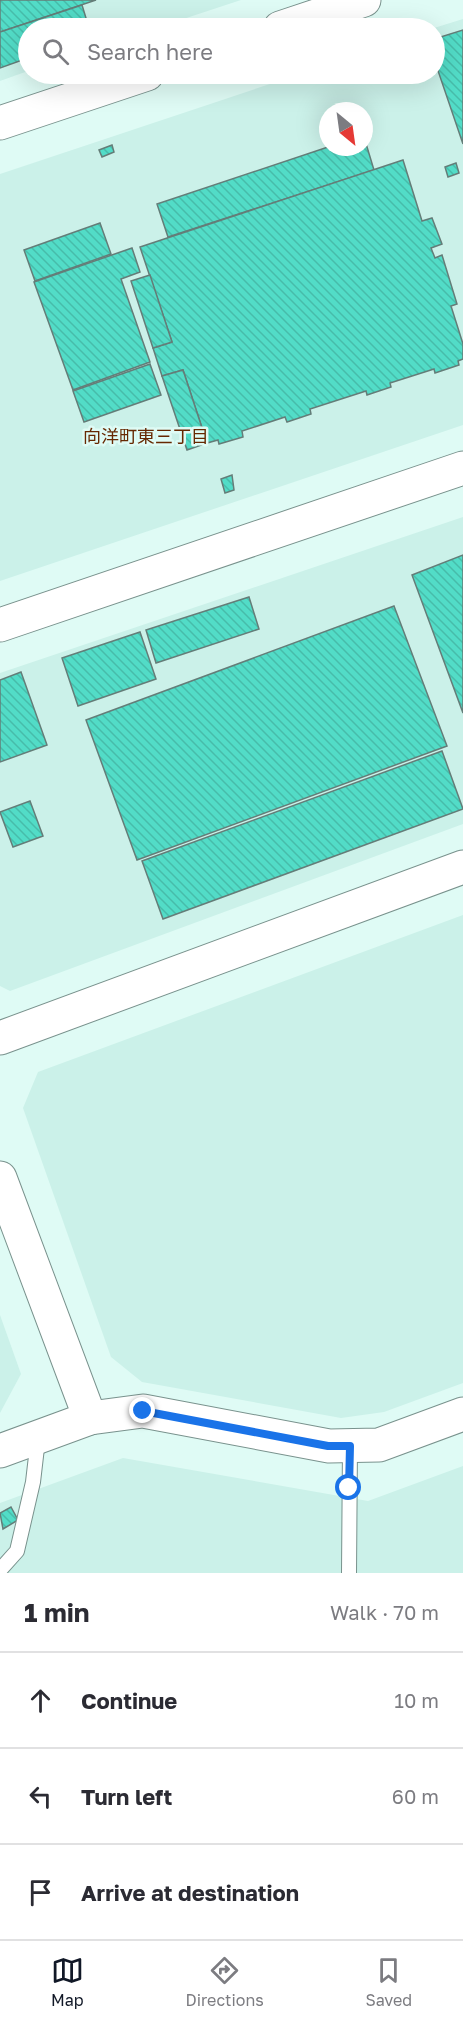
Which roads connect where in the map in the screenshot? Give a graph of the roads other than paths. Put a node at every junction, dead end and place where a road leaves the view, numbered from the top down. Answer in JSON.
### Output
{"nodes":[{"id":1,"x":364,"y":0,"type":"edge"},
{"id":2,"x":310,"y":18,"type":"edge"},
{"id":3,"x":117,"y":84,"type":"edge"},
{"id":4,"x":0,"y":123,"type":"edge"},
{"id":5,"x":463,"y":468,"type":"edge"},
{"id":6,"x":0,"y":625,"type":"edge"},
{"id":7,"x":463,"y":867,"type":"edge"},
{"id":8,"x":0,"y":1038,"type":"edge"},
{"id":9,"x":0,"y":1178,"type":"edge"},
{"id":10,"x":463,"y":1414,"type":"edge"},
{"id":11,"x":90,"y":1418,"type":"junction"},
{"id":12,"x":38,"y":1437,"type":"junction"},
{"id":13,"x":350,"y":1446,"type":"junction"},
{"id":14,"x":0,"y":1451,"type":"edge"},
{"id":15,"x":0,"y":1570,"type":"edge"},
{"id":16,"x":349,"y":1573,"type":"edge"}],
"edges":[{"from":1,"to":2,"type":"street"},
{"from":3,"to":4,"type":"street"},
{"from":5,"to":6,"type":"street"},
{"from":7,"to":8,"type":"street"},
{"from":9,"to":11,"type":"street"},
{"from":10,"to":13,"type":"street"},
{"from":11,"to":12,"type":"street"},
{"from":11,"to":13,"type":"street"},
{"from":12,"to":14,"type":"street"},
{"from":12,"to":15,"type":"lane"},
{"from":13,"to":16,"type":"lane"}]}
